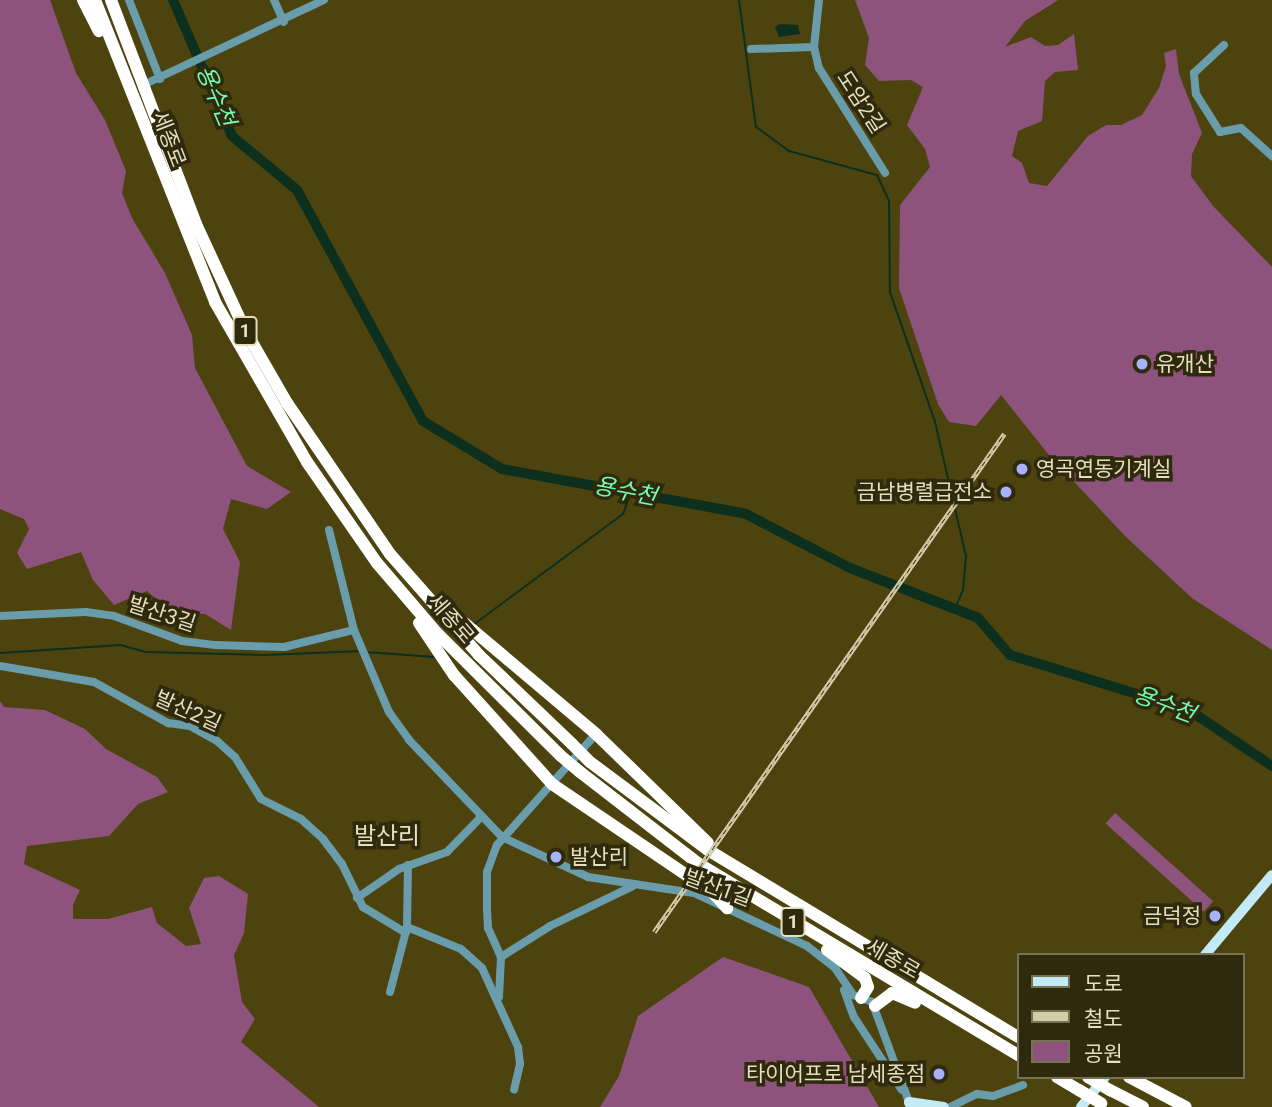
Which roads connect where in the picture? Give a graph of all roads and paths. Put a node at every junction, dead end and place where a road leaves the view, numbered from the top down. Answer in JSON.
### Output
{"nodes":[{"id":1,"x":83,"y":0,"type":"edge"},
{"id":2,"x":95,"y":0,"type":"edge"},
{"id":3,"x":111,"y":0,"type":"edge"},
{"id":4,"x":129,"y":0,"type":"edge"},
{"id":5,"x":274,"y":0,"type":"edge"},
{"id":6,"x":324,"y":0,"type":"edge"},
{"id":7,"x":819,"y":0,"type":"edge"},
{"id":8,"x":284,"y":22,"type":"junction"},
{"id":9,"x":1224,"y":45,"type":"dead end"},
{"id":10,"x":814,"y":47,"type":"junction"},
{"id":11,"x":751,"y":49,"type":"dead end"},
{"id":12,"x":160,"y":79,"type":"junction"},
{"id":13,"x":143,"y":85,"type":"junction"},
{"id":14,"x":135,"y":104,"type":"junction"},
{"id":15,"x":1272,"y":156,"type":"edge"},
{"id":16,"x":885,"y":173,"type":"dead end"},
{"id":17,"x":329,"y":530,"type":"dead end"},
{"id":18,"x":0,"y":616,"type":"edge"},
{"id":19,"x":451,"y":618,"type":"junction"},
{"id":20,"x":354,"y":630,"type":"junction"},
{"id":21,"x":433,"y":635,"type":"junction"},
{"id":22,"x":0,"y":666,"type":"edge"},
{"id":23,"x":596,"y":734,"type":"junction"},
{"id":24,"x":552,"y":784,"type":"junction"},
{"id":25,"x":482,"y":816,"type":"junction"},
{"id":26,"x":502,"y":837,"type":"junction"},
{"id":27,"x":408,"y":865,"type":"junction"},
{"id":28,"x":733,"y":867,"type":"junction"},
{"id":29,"x":1272,"y":875,"type":"edge"},
{"id":30,"x":633,"y":886,"type":"junction"},
{"id":31,"x":357,"y":898,"type":"junction"},
{"id":32,"x":727,"y":908,"type":"junction"},
{"id":33,"x":785,"y":917,"type":"junction"},
{"id":34,"x":407,"y":930,"type":"junction"},
{"id":35,"x":1207,"y":953,"type":"edge"},
{"id":36,"x":501,"y":957,"type":"junction"},
{"id":37,"x":390,"y":992,"type":"dead end"},
{"id":38,"x":499,"y":1000,"type":"junction"},
{"id":39,"x":857,"y":1000,"type":"junction"},
{"id":40,"x":875,"y":1009,"type":"junction"},
{"id":41,"x":857,"y":1020,"type":"junction"},
{"id":42,"x":1016,"y":1036,"type":"edge"},
{"id":43,"x":999,"y":1043,"type":"junction"},
{"id":44,"x":1016,"y":1054,"type":"edge"},
{"id":45,"x":1060,"y":1079,"type":"edge"},
{"id":46,"x":1133,"y":1079,"type":"edge"},
{"id":47,"x":1107,"y":1084,"type":"edge"},
{"id":48,"x":1023,"y":1086,"type":"dead end"},
{"id":49,"x":514,"y":1089,"type":"dead end"},
{"id":50,"x":909,"y":1102,"type":"edge"},
{"id":51,"x":1104,"y":1105,"type":"edge"},
{"id":52,"x":944,"y":1107,"type":"edge"},
{"id":53,"x":950,"y":1107,"type":"edge"},
{"id":54,"x":1081,"y":1107,"type":"edge"},
{"id":55,"x":1143,"y":1107,"type":"edge"},
{"id":56,"x":1186,"y":1107,"type":"edge"}],
"edges":[{"from":1,"to":14,"type":"highway"},
{"from":2,"to":14,"type":"highway","name":"세종로","number":"1"},
{"from":3,"to":13,"type":"highway","name":"세종로","number":"1"},
{"from":4,"to":12,"type":"street"},
{"from":5,"to":8,"type":"street"},
{"from":6,"to":8,"type":"street"},
{"from":7,"to":10,"type":"street","name":"도암2길"},
{"from":8,"to":12,"type":"street"},
{"from":9,"to":15,"type":"street"},
{"from":10,"to":11,"type":"street"},
{"from":10,"to":16,"type":"street","name":"도암2길"},
{"from":12,"to":13,"type":"street"},
{"from":13,"to":19,"type":"highway","name":"세종로","number":"1"},
{"from":14,"to":21,"type":"highway","name":"세종로","number":"1"},
{"from":17,"to":20,"type":"street","name":"발산1길"},
{"from":18,"to":20,"type":"street","name":"발산3길"},
{"from":19,"to":23,"type":"highway"},
{"from":19,"to":28,"type":"highway","name":"세종로","number":"1","bridge":true},
{"from":20,"to":25,"type":"street","name":"발산1길"},
{"from":21,"to":24,"type":"highway"},
{"from":21,"to":33,"type":"highway","name":"세종로","number":"1","bridge":true},
{"from":22,"to":31,"type":"street","name":"발산2길"},
{"from":23,"to":24,"type":"street"},
{"from":23,"to":28,"type":"highway"},
{"from":24,"to":26,"type":"street"},
{"from":24,"to":32,"type":"highway"},
{"from":25,"to":26,"type":"street","name":"발산1길"},
{"from":25,"to":27,"type":"street"},
{"from":26,"to":30,"type":"street","name":"발산1길"},
{"from":26,"to":36,"type":"street","name":"발산2길"},
{"from":27,"to":31,"type":"street"},
{"from":27,"to":34,"type":"street"},
{"from":28,"to":42,"type":"highway","name":"세종로","number":"1"},
{"from":29,"to":35,"type":"main road"},
{"from":30,"to":32,"type":"street","name":"발산1길"},
{"from":30,"to":36,"type":"street"},
{"from":31,"to":34,"type":"street","name":"발산2길"},
{"from":32,"to":39,"type":"street","name":"발산1길"},
{"from":33,"to":39,"type":"highway"},
{"from":33,"to":43,"type":"highway","name":"세종로","number":"1"},
{"from":34,"to":37,"type":"street"},
{"from":34,"to":38,"type":"street","name":"발산2길"},
{"from":36,"to":38,"type":"street","name":"발산2길"},
{"from":38,"to":49,"type":"street","name":"발산2길"},
{"from":39,"to":40,"type":"street"},
{"from":39,"to":41,"type":"street"},
{"from":40,"to":41,"type":"street"},
{"from":40,"to":43,"type":"highway"},
{"from":40,"to":50,"type":"street"},
{"from":41,"to":50,"type":"street"},
{"from":43,"to":44,"type":"highway","name":"세종로","number":"1"},
{"from":45,"to":51,"type":"highway","bridge":true},
{"from":46,"to":56,"type":"highway"},
{"from":47,"to":54,"type":"main road"},
{"from":47,"to":55,"type":"highway"},
{"from":48,"to":53,"type":"street"},
{"from":50,"to":52,"type":"main road"}]}
